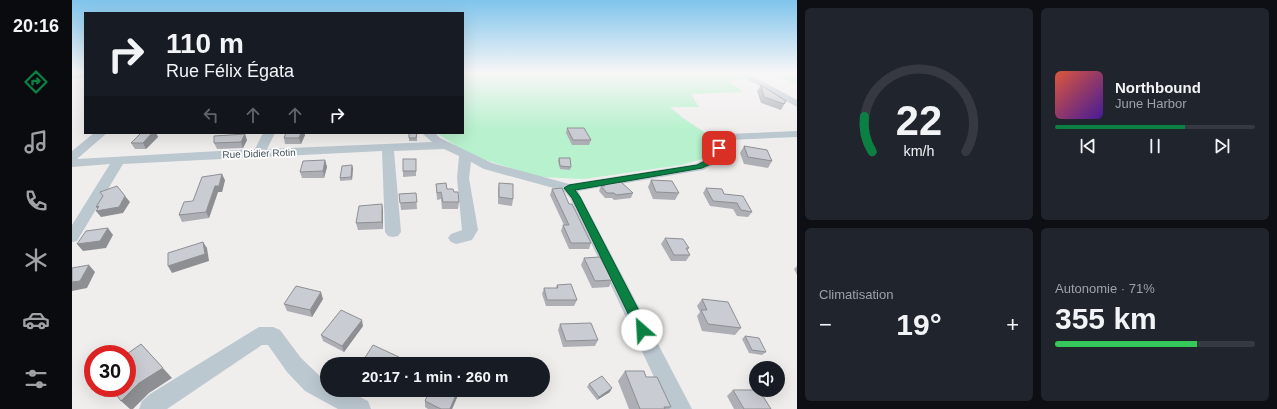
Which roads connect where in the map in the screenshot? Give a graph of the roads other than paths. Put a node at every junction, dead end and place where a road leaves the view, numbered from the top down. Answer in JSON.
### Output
{"nodes":[{"id":1,"x":775,"y":92,"type":"edge"},
{"id":2,"x":797,"y":104,"type":"edge"},
{"id":3,"x":101,"y":134,"type":"edge"},
{"id":4,"x":269,"y":134,"type":"edge"},
{"id":5,"x":429,"y":134,"type":"edge"},
{"id":6,"x":797,"y":134,"type":"edge"},
{"id":7,"x":445,"y":145,"type":"junction"},
{"id":8,"x":388,"y":148,"type":"junction"},
{"id":9,"x":260,"y":153,"type":"junction"},
{"id":10,"x":465,"y":156,"type":"junction"},
{"id":11,"x":72,"y":158,"type":"edge"},
{"id":12,"x":119,"y":160,"type":"junction"},
{"id":13,"x":72,"y":163,"type":"edge"},
{"id":14,"x":569,"y":188,"type":"junction"},
{"id":15,"x":393,"y":232,"type":"dead end"},
{"id":16,"x":72,"y":237,"type":"edge"},
{"id":17,"x":456,"y":238,"type":"dead end"},
{"id":18,"x":150,"y":409,"type":"edge"},
{"id":19,"x":360,"y":409,"type":"edge"},
{"id":20,"x":681,"y":409,"type":"edge"}],
"edges":[{"from":1,"to":2,"type":"street"},
{"from":3,"to":11,"type":"street"},
{"from":4,"to":9,"type":"street"},
{"from":5,"to":7,"type":"street"},
{"from":6,"to":14,"type":"street"},
{"from":7,"to":8,"type":"street","name":"Rue Didier Rotin"},
{"from":7,"to":10,"type":"street"},
{"from":8,"to":9,"type":"street","name":"Rue Didier Rotin"},
{"from":8,"to":15,"type":"street"},
{"from":9,"to":12,"type":"street","name":"Rue Didier Rotin"},
{"from":10,"to":14,"type":"street"},
{"from":10,"to":17,"type":"street"},
{"from":12,"to":13,"type":"street","name":"Rue Didier Rotin"},
{"from":12,"to":16,"type":"street"},
{"from":14,"to":20,"type":"street"},
{"from":18,"to":19,"type":"street"}]}
